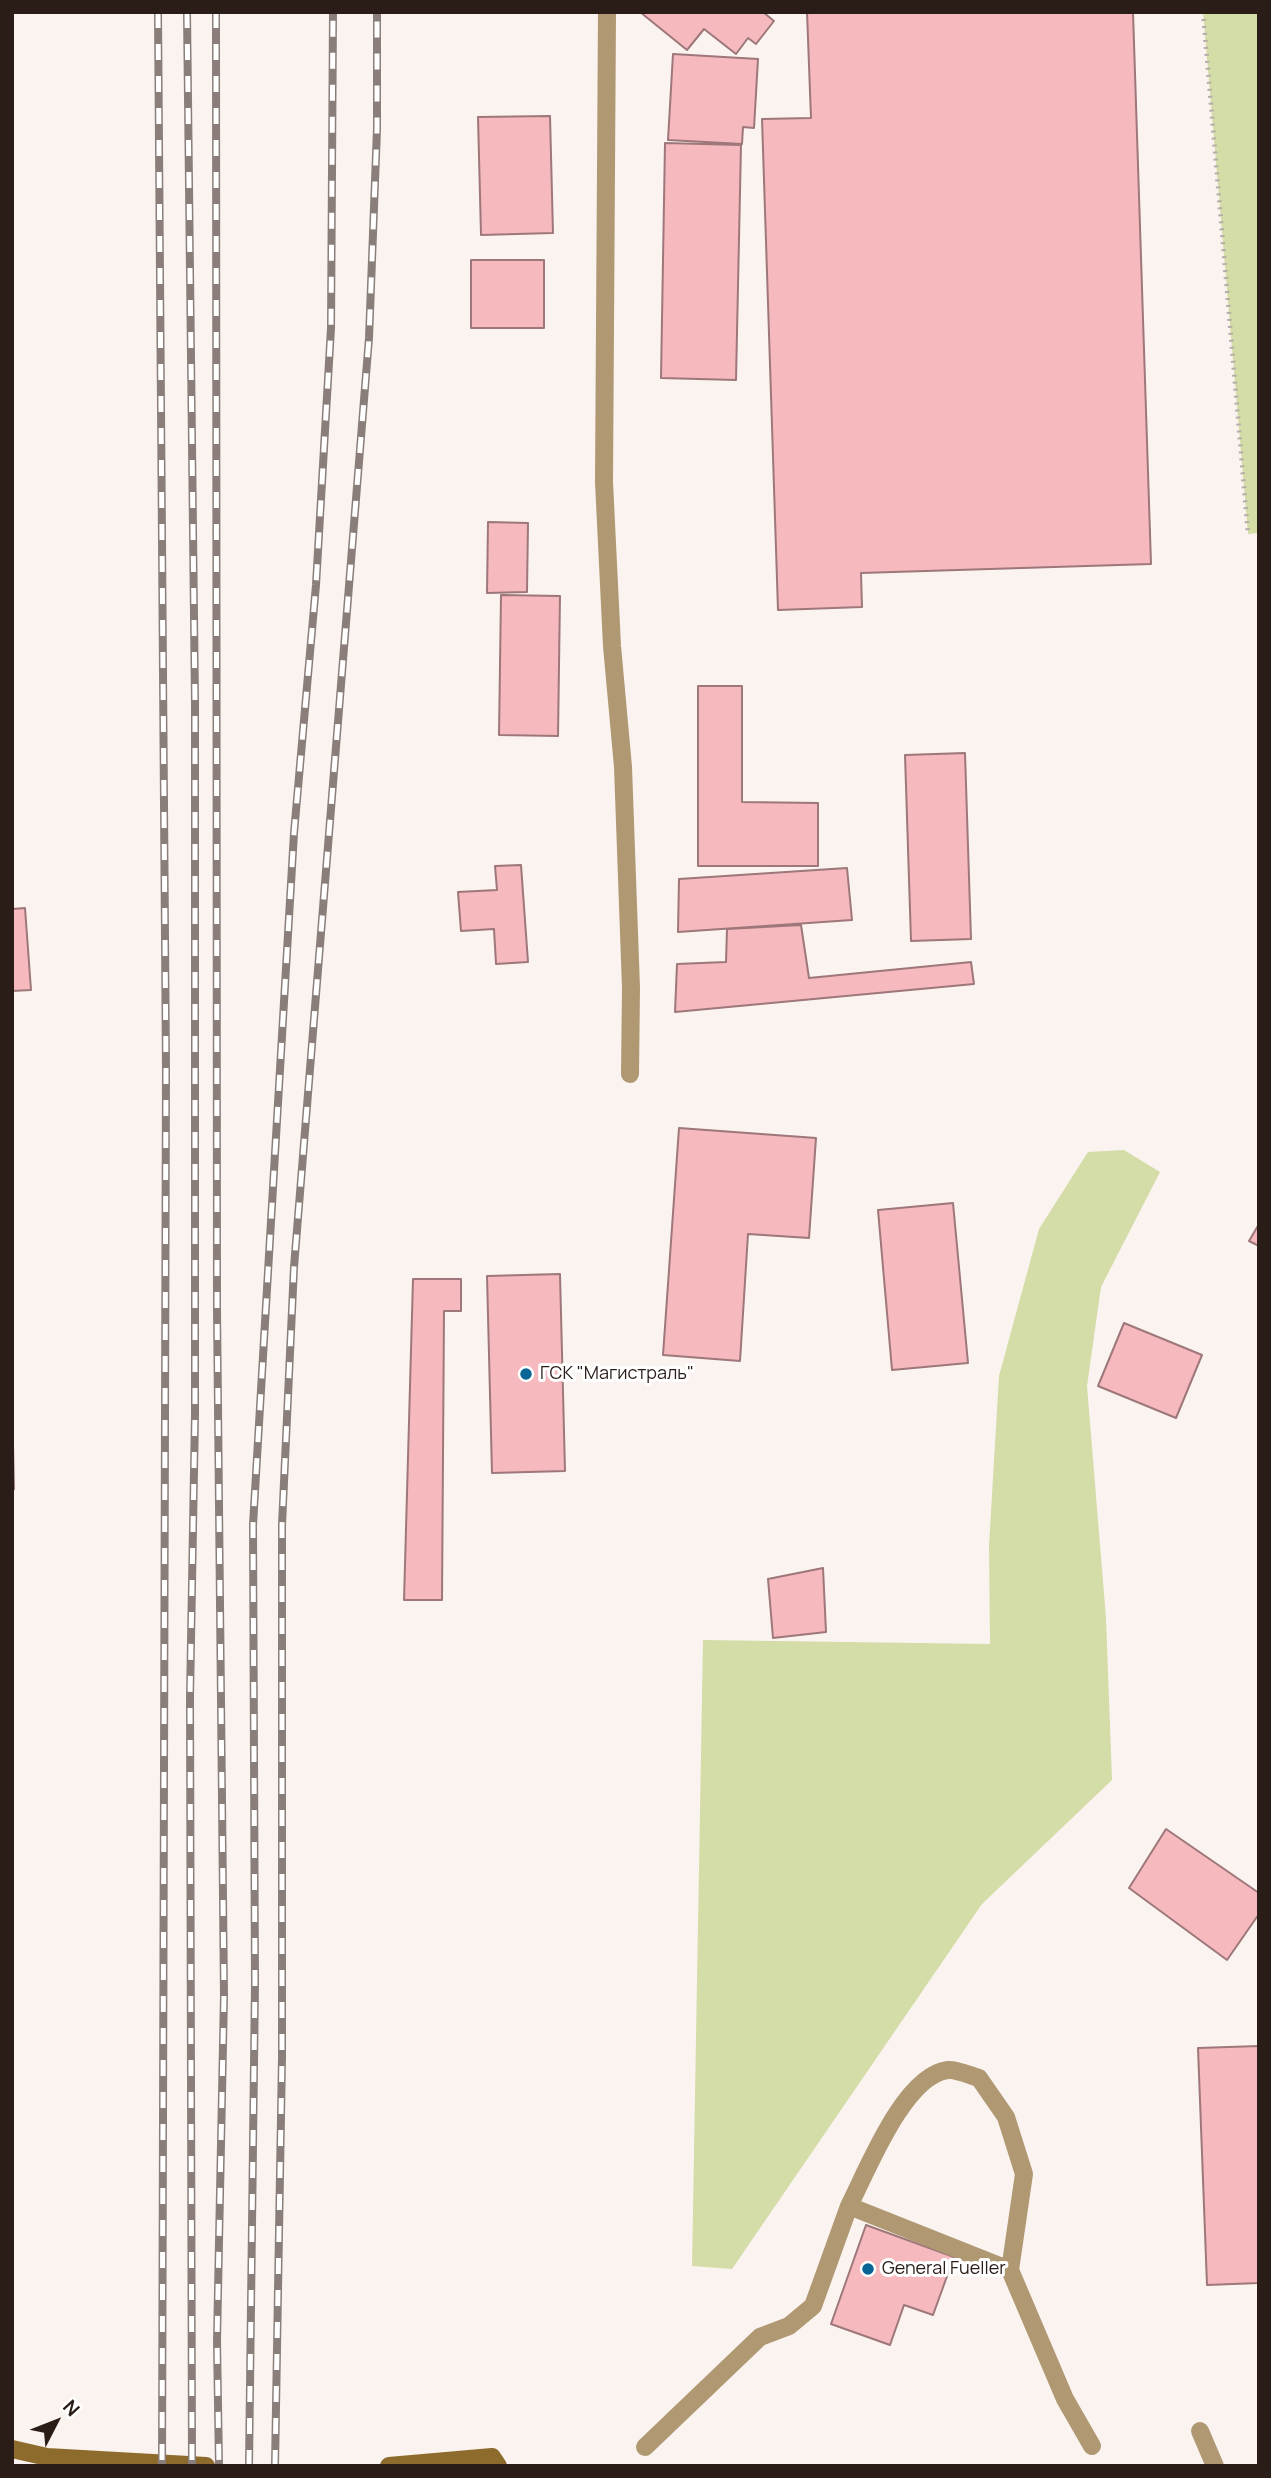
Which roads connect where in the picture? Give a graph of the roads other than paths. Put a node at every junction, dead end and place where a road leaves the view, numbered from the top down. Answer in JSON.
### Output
{"nodes":[{"id":1,"x":607,"y":12,"type":"edge"},
{"id":2,"x":630,"y":1074,"type":"dead end"},
{"id":3,"x":849,"y":2206,"type":"junction"},
{"id":4,"x":1010,"y":2270,"type":"junction"},
{"id":5,"x":1200,"y":2431,"type":"dead end"},
{"id":6,"x":1092,"y":2446,"type":"dead end"},
{"id":7,"x":645,"y":2447,"type":"dead end"},
{"id":8,"x":12,"y":2449,"type":"edge"},
{"id":9,"x":495,"y":2461,"type":"edge"},
{"id":10,"x":206,"y":2466,"type":"edge"},
{"id":11,"x":389,"y":2466,"type":"edge"},
{"id":12,"x":1215,"y":2466,"type":"edge"}],
"edges":[{"from":1,"to":2,"type":"lane"},
{"from":3,"to":4,"type":"lane"},
{"from":3,"to":4,"type":"lane"},
{"from":3,"to":7,"type":"lane"},
{"from":4,"to":6,"type":"lane"},
{"from":5,"to":12,"type":"lane"},
{"from":8,"to":10,"type":"main road"},
{"from":9,"to":11,"type":"main road"}]}
